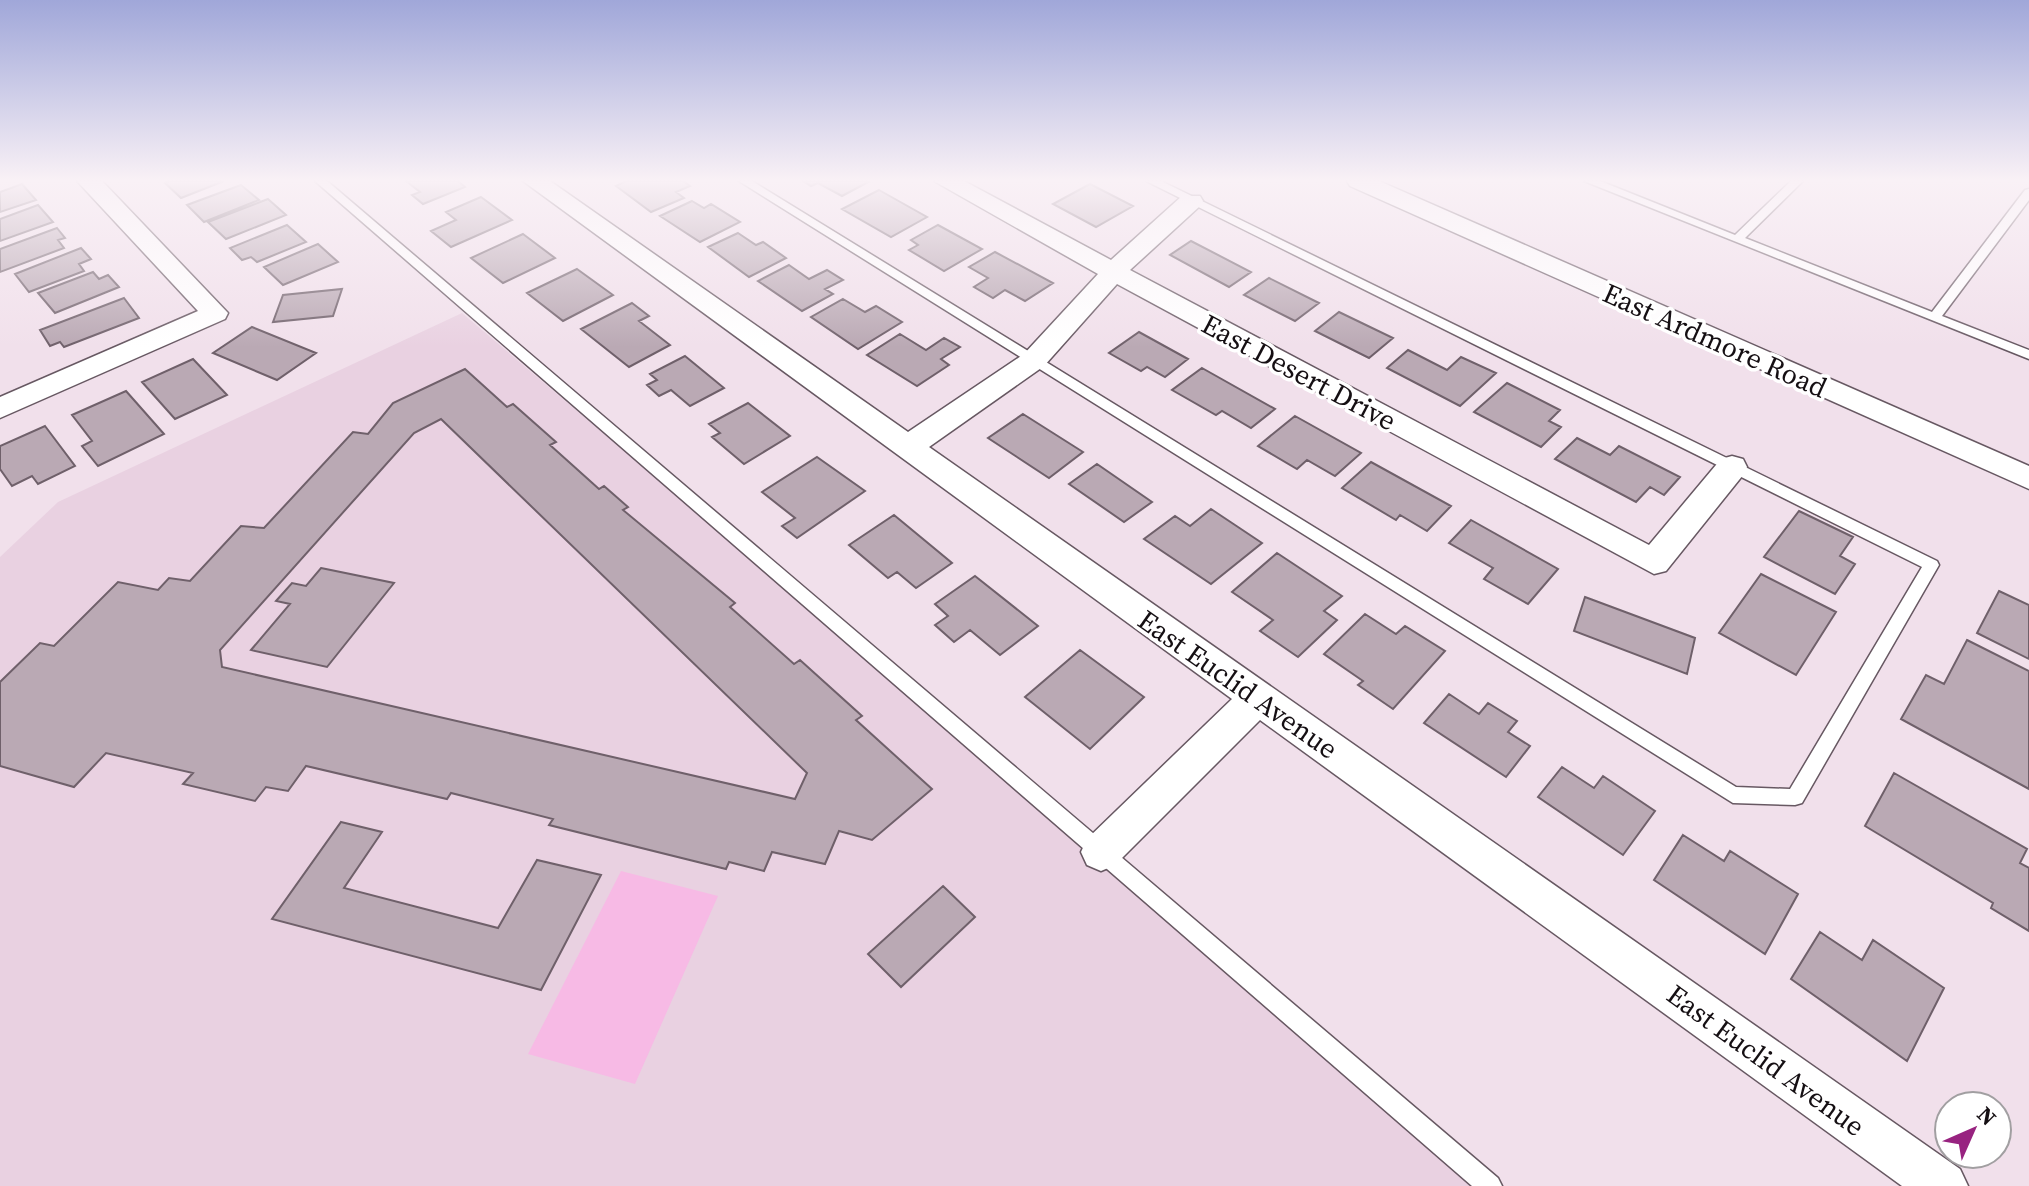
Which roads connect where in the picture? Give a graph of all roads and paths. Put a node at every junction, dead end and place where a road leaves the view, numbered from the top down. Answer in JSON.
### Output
{"nodes":[{"id":1,"x":141,"y":236,"type":"edge"},
{"id":2,"x":384,"y":236,"type":"edge"},
{"id":3,"x":611,"y":236,"type":"edge"},
{"id":4,"x":834,"y":236,"type":"edge"},
{"id":5,"x":1047,"y":236,"type":"edge"},
{"id":6,"x":1153,"y":236,"type":"edge"},
{"id":7,"x":1263,"y":236,"type":"edge"},
{"id":8,"x":1483,"y":236,"type":"edge"},
{"id":9,"x":1727,"y":236,"type":"edge"},
{"id":10,"x":1740,"y":236,"type":"edge"},
{"id":11,"x":1996,"y":236,"type":"edge"},
{"id":12,"x":1736,"y":240,"type":"junction"},
{"id":13,"x":1114,"y":273,"type":"junction"},
{"id":14,"x":1934,"y":318,"type":"junction"},
{"id":15,"x":2029,"y":355,"type":"edge"},
{"id":16,"x":1034,"y":360,"type":"junction"},
{"id":17,"x":0,"y":408,"type":"edge"},
{"id":18,"x":906,"y":448,"type":"junction"},
{"id":19,"x":1732,"y":467,"type":"junction"},
{"id":20,"x":2029,"y":478,"type":"edge"},
{"id":21,"x":1258,"y":698,"type":"junction"},
{"id":22,"x":1101,"y":852,"type":"junction"},
{"id":23,"x":1490,"y":1186,"type":"edge"},
{"id":24,"x":1943,"y":1186,"type":"edge"}],
"edges":[{"from":1,"to":17,"type":"street"},
{"from":2,"to":22,"type":"lane"},
{"from":3,"to":18,"type":"street","name":"East Euclid Avenue"},
{"from":4,"to":16,"type":"lane"},
{"from":5,"to":13,"type":"street","name":"East Desert Drive"},
{"from":6,"to":13,"type":"street"},
{"from":7,"to":19,"type":"lane"},
{"from":8,"to":20,"type":"street","name":"East Ardmore Road"},
{"from":9,"to":12,"type":"lane"},
{"from":10,"to":12,"type":"lane"},
{"from":11,"to":14,"type":"lane"},
{"from":12,"to":14,"type":"lane"},
{"from":13,"to":16,"type":"street"},
{"from":13,"to":19,"type":"street","name":"East Desert Drive"},
{"from":14,"to":15,"type":"lane"},
{"from":16,"to":18,"type":"street"},
{"from":16,"to":19,"type":"lane"},
{"from":18,"to":21,"type":"street","name":"East Euclid Avenue"},
{"from":21,"to":22,"type":"street"},
{"from":21,"to":24,"type":"street","name":"East Euclid Avenue"},
{"from":22,"to":23,"type":"lane"}]}
